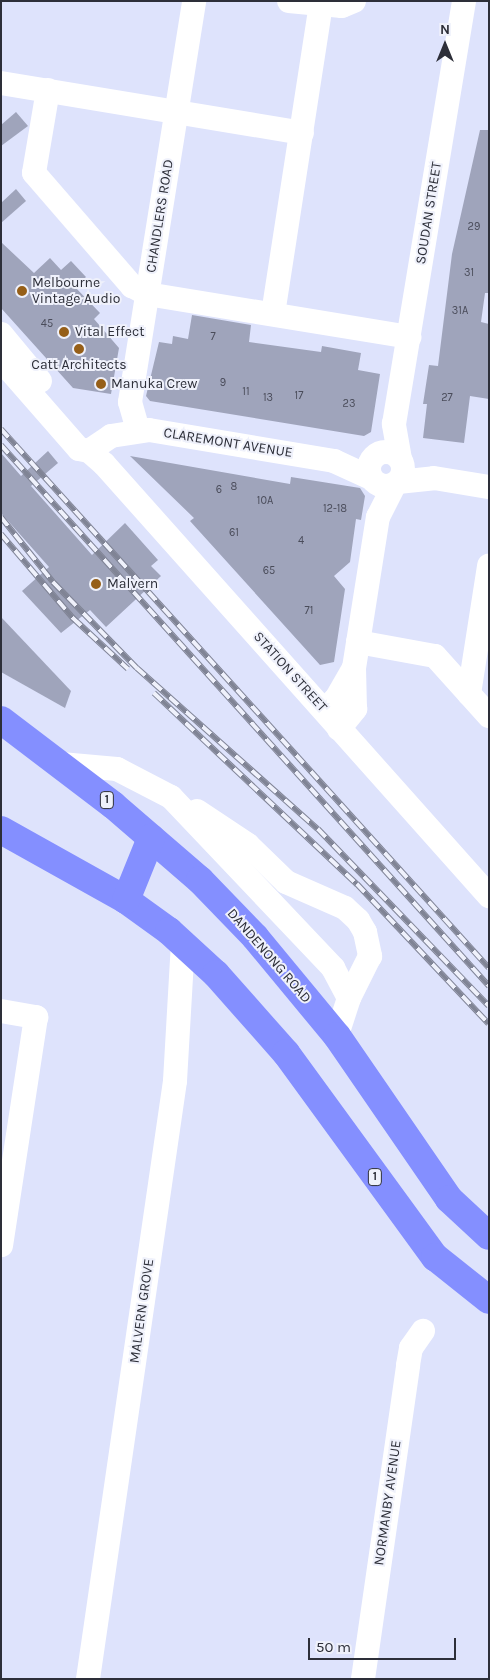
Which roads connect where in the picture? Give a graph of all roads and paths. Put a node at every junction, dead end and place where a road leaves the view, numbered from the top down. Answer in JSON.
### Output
{"nodes":[{"id":1,"x":194,"y":1,"type":"edge"},
{"id":2,"x":290,"y":1,"type":"edge"},
{"id":3,"x":354,"y":1,"type":"edge"},
{"id":4,"x":464,"y":1,"type":"edge"},
{"id":5,"x":320,"y":5,"type":"junction"},
{"id":6,"x":1,"y":83,"type":"edge"},
{"id":7,"x":48,"y":90,"type":"junction"},
{"id":8,"x":176,"y":111,"type":"junction"},
{"id":9,"x":302,"y":133,"type":"junction"},
{"id":10,"x":147,"y":294,"type":"junction"},
{"id":11,"x":273,"y":314,"type":"junction"},
{"id":12,"x":1,"y":334,"type":"edge"},
{"id":13,"x":409,"y":336,"type":"junction"},
{"id":14,"x":1,"y":360,"type":"edge"},
{"id":15,"x":130,"y":432,"type":"junction"},
{"id":16,"x":96,"y":457,"type":"junction"},
{"id":17,"x":386,"y":470,"type":"junction"},
{"id":18,"x":489,"y":487,"type":"edge"},
{"id":19,"x":489,"y":566,"type":"edge"},
{"id":20,"x":358,"y":642,"type":"junction"},
{"id":21,"x":354,"y":668,"type":"junction"},
{"id":22,"x":469,"y":694,"type":"junction"},
{"id":23,"x":324,"y":710,"type":"junction"},
{"id":24,"x":489,"y":716,"type":"edge"},
{"id":25,"x":1,"y":720,"type":"edge"},
{"id":26,"x":340,"y":730,"type":"junction"},
{"id":27,"x":61,"y":764,"type":"junction"},
{"id":28,"x":171,"y":797,"type":"junction"},
{"id":29,"x":1,"y":830,"type":"edge"},
{"id":30,"x":151,"y":838,"type":"junction"},
{"id":31,"x":489,"y":896,"type":"edge"},
{"id":32,"x":126,"y":900,"type":"junction"},
{"id":33,"x":183,"y":942,"type":"junction"},
{"id":34,"x":349,"y":998,"type":"junction"},
{"id":35,"x":1,"y":1011,"type":"edge"},
{"id":36,"x":337,"y":1036,"type":"junction"},
{"id":37,"x":489,"y":1236,"type":"edge"},
{"id":38,"x":1,"y":1246,"type":"edge"},
{"id":39,"x":489,"y":1300,"type":"edge"},
{"id":40,"x":423,"y":1331,"type":"dead end"},
{"id":41,"x":88,"y":1679,"type":"edge"},
{"id":42,"x":363,"y":1679,"type":"edge"}],
"edges":[{"from":1,"to":8,"type":"street","name":"CHANDLERS ROAD"},
{"from":2,"to":5,"type":"street"},
{"from":3,"to":5,"type":"street"},
{"from":4,"to":13,"type":"street","name":"SOUDAN STREET"},
{"from":5,"to":9,"type":"street"},
{"from":6,"to":7,"type":"street"},
{"from":7,"to":8,"type":"street"},
{"from":7,"to":10,"type":"street"},
{"from":8,"to":9,"type":"street"},
{"from":8,"to":10,"type":"street","name":"CHANDLERS ROAD"},
{"from":9,"to":11,"type":"street"},
{"from":10,"to":11,"type":"street"},
{"from":10,"to":15,"type":"street","name":"CHANDLERS ROAD"},
{"from":11,"to":13,"type":"street"},
{"from":12,"to":16,"type":"street","name":"STATION STREET"},
{"from":13,"to":17,"type":"street","name":"SOUDAN STREET"},
{"from":14,"to":16,"type":"street","name":"STATION STREET"},
{"from":15,"to":16,"type":"street","name":"CLAREMONT AVENUE"},
{"from":15,"to":17,"type":"street","name":"CLAREMONT AVENUE"},
{"from":16,"to":23,"type":"street","name":"STATION STREET"},
{"from":17,"to":18,"type":"street","name":"CLAREMONT AVENUE"},
{"from":17,"to":20,"type":"street"},
{"from":19,"to":22,"type":"street"},
{"from":20,"to":21,"type":"street"},
{"from":20,"to":22,"type":"street"},
{"from":21,"to":23,"type":"street"},
{"from":21,"to":26,"type":"street"},
{"from":22,"to":24,"type":"street"},
{"from":23,"to":26,"type":"street","name":"STATION STREET"},
{"from":25,"to":27,"type":"highway","name":"DANDENONG ROAD","number":"1"},
{"from":26,"to":31,"type":"street","name":"STATION STREET"},
{"from":27,"to":28,"type":"street"},
{"from":27,"to":30,"type":"highway","name":"DANDENONG ROAD","number":"1"},
{"from":28,"to":34,"type":"street"},
{"from":28,"to":34,"type":"street"},
{"from":29,"to":32,"type":"highway","number":"1"},
{"from":30,"to":32,"type":"highway"},
{"from":30,"to":36,"type":"highway","name":"DANDENONG ROAD","number":"1"},
{"from":32,"to":33,"type":"highway","number":"1"},
{"from":33,"to":39,"type":"highway","number":"1"},
{"from":33,"to":41,"type":"street","name":"MALVERN GROVE"},
{"from":34,"to":36,"type":"street"},
{"from":35,"to":38,"type":"street"},
{"from":36,"to":37,"type":"highway","name":"DANDENONG ROAD","number":"1"},
{"from":40,"to":42,"type":"street","name":"NORMANBY AVENUE"}]}
